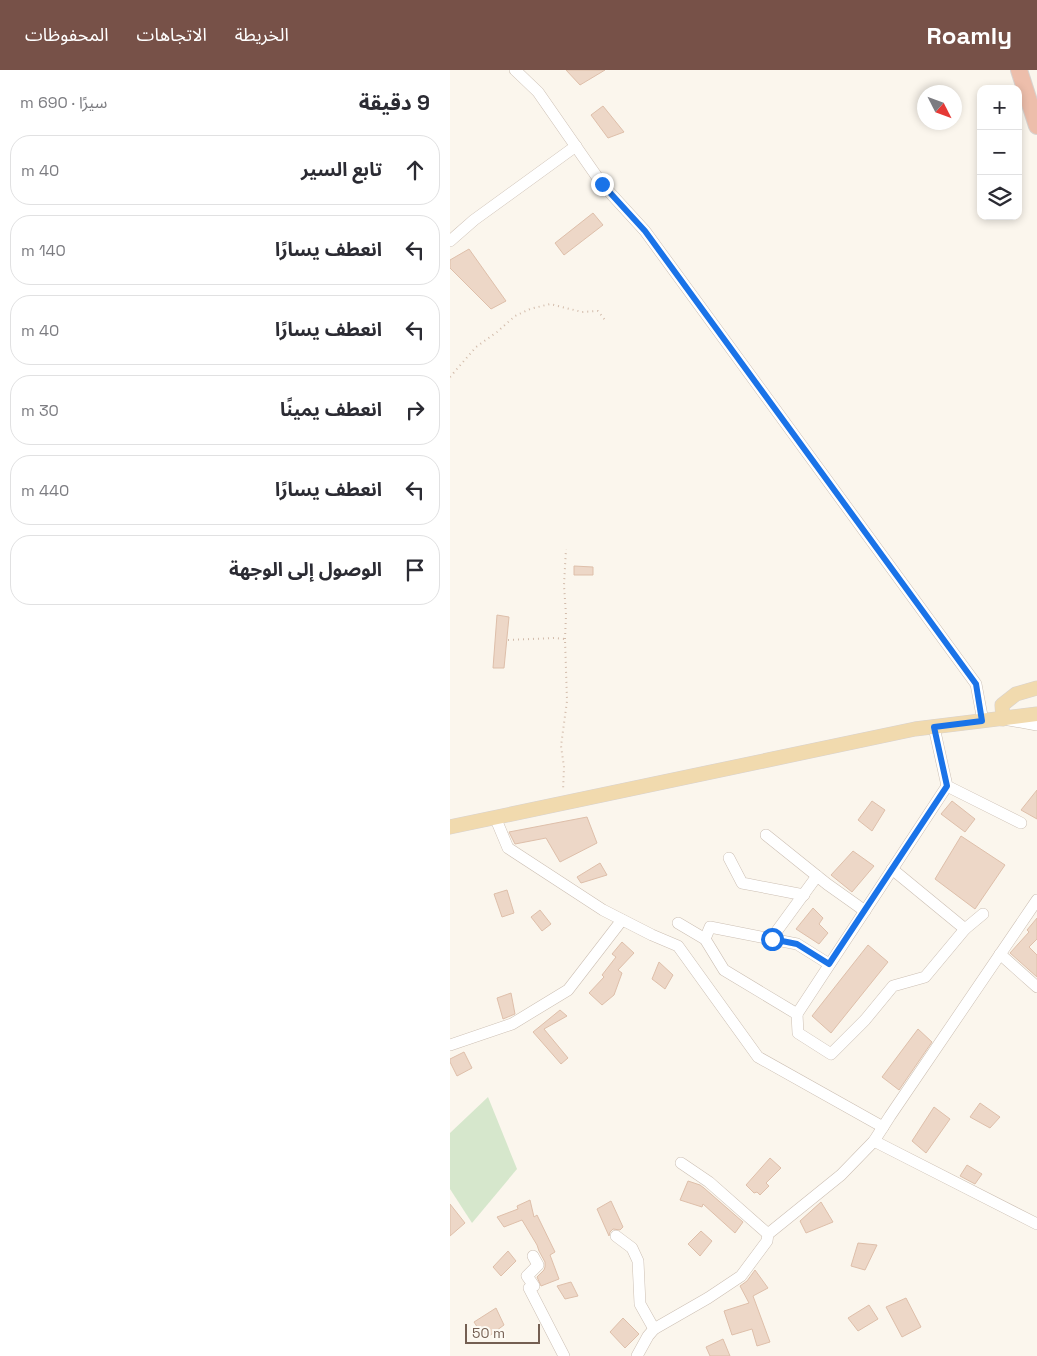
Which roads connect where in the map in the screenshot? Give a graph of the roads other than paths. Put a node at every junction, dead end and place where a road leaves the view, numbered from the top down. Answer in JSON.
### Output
{"nodes":[{"id":1,"x":515,"y":70,"type":"edge"},
{"id":2,"x":1019,"y":70,"type":"edge"},
{"id":3,"x":1037,"y":126,"type":"edge"},
{"id":4,"x":576,"y":146,"type":"junction"},
{"id":5,"x":450,"y":241,"type":"edge"},
{"id":6,"x":1037,"y":688,"type":"edge"},
{"id":7,"x":1037,"y":714,"type":"edge"},
{"id":8,"x":1003,"y":719,"type":"junction"},
{"id":9,"x":982,"y":721,"type":"junction"},
{"id":10,"x":1037,"y":725,"type":"edge"},
{"id":11,"x":934,"y":727,"type":"junction"},
{"id":12,"x":947,"y":786,"type":"junction"},
{"id":13,"x":495,"y":817,"type":"junction"},
{"id":14,"x":1021,"y":823,"type":"dead end"},
{"id":15,"x":450,"y":827,"type":"edge"},
{"id":16,"x":766,"y":835,"type":"dead end"},
{"id":17,"x":729,"y":858,"type":"dead end"},
{"id":18,"x":892,"y":869,"type":"junction"},
{"id":19,"x":817,"y":876,"type":"junction"},
{"id":20,"x":804,"y":895,"type":"junction"},
{"id":21,"x":1037,"y":900,"type":"edge"},
{"id":22,"x":864,"y":911,"type":"junction"},
{"id":23,"x":983,"y":914,"type":"dead end"},
{"id":24,"x":622,"y":920,"type":"junction"},
{"id":25,"x":678,"y":923,"type":"dead end"},
{"id":26,"x":965,"y":929,"type":"junction"},
{"id":27,"x":705,"y":939,"type":"junction"},
{"id":28,"x":772,"y":939,"type":"junction"},
{"id":29,"x":1000,"y":954,"type":"junction"},
{"id":30,"x":829,"y":964,"type":"junction"},
{"id":31,"x":1037,"y":987,"type":"edge"},
{"id":32,"x":797,"y":1014,"type":"junction"},
{"id":33,"x":450,"y":1045,"type":"edge"},
{"id":34,"x":883,"y":1127,"type":"junction"},
{"id":35,"x":874,"y":1141,"type":"junction"},
{"id":36,"x":681,"y":1162,"type":"dead end"},
{"id":37,"x":1037,"y":1224,"type":"edge"},
{"id":38,"x":768,"y":1234,"type":"junction"},
{"id":39,"x":616,"y":1236,"type":"dead end"},
{"id":40,"x":532,"y":1256,"type":"dead end"},
{"id":41,"x":654,"y":1330,"type":"junction"},
{"id":42,"x":564,"y":1356,"type":"edge"},
{"id":43,"x":637,"y":1356,"type":"edge"}],
"edges":[{"from":1,"to":4,"type":"street"},
{"from":2,"to":3,"type":"highway"},
{"from":4,"to":5,"type":"street"},
{"from":4,"to":9,"type":"street"},
{"from":6,"to":8,"type":"main road"},
{"from":7,"to":8,"type":"main road"},
{"from":8,"to":9,"type":"main road"},
{"from":8,"to":10,"type":"street"},
{"from":9,"to":11,"type":"main road"},
{"from":11,"to":12,"type":"street"},
{"from":11,"to":13,"type":"main road"},
{"from":12,"to":14,"type":"street"},
{"from":12,"to":18,"type":"street"},
{"from":13,"to":15,"type":"main road"},
{"from":13,"to":24,"type":"street"},
{"from":16,"to":19,"type":"street"},
{"from":17,"to":20,"type":"street"},
{"from":18,"to":22,"type":"street"},
{"from":18,"to":26,"type":"street"},
{"from":19,"to":20,"type":"street"},
{"from":19,"to":22,"type":"street"},
{"from":20,"to":28,"type":"street"},
{"from":21,"to":29,"type":"street"},
{"from":22,"to":30,"type":"street"},
{"from":23,"to":26,"type":"street"},
{"from":24,"to":33,"type":"street"},
{"from":24,"to":34,"type":"street"},
{"from":25,"to":27,"type":"street"},
{"from":26,"to":32,"type":"street"},
{"from":27,"to":28,"type":"street"},
{"from":27,"to":32,"type":"street"},
{"from":28,"to":30,"type":"street"},
{"from":29,"to":31,"type":"street"},
{"from":29,"to":34,"type":"street"},
{"from":30,"to":32,"type":"street"},
{"from":34,"to":35,"type":"street"},
{"from":35,"to":37,"type":"street"},
{"from":35,"to":38,"type":"street"},
{"from":36,"to":38,"type":"street"},
{"from":38,"to":41,"type":"street"},
{"from":39,"to":41,"type":"street"},
{"from":40,"to":42,"type":"street"},
{"from":41,"to":43,"type":"street"}]}
